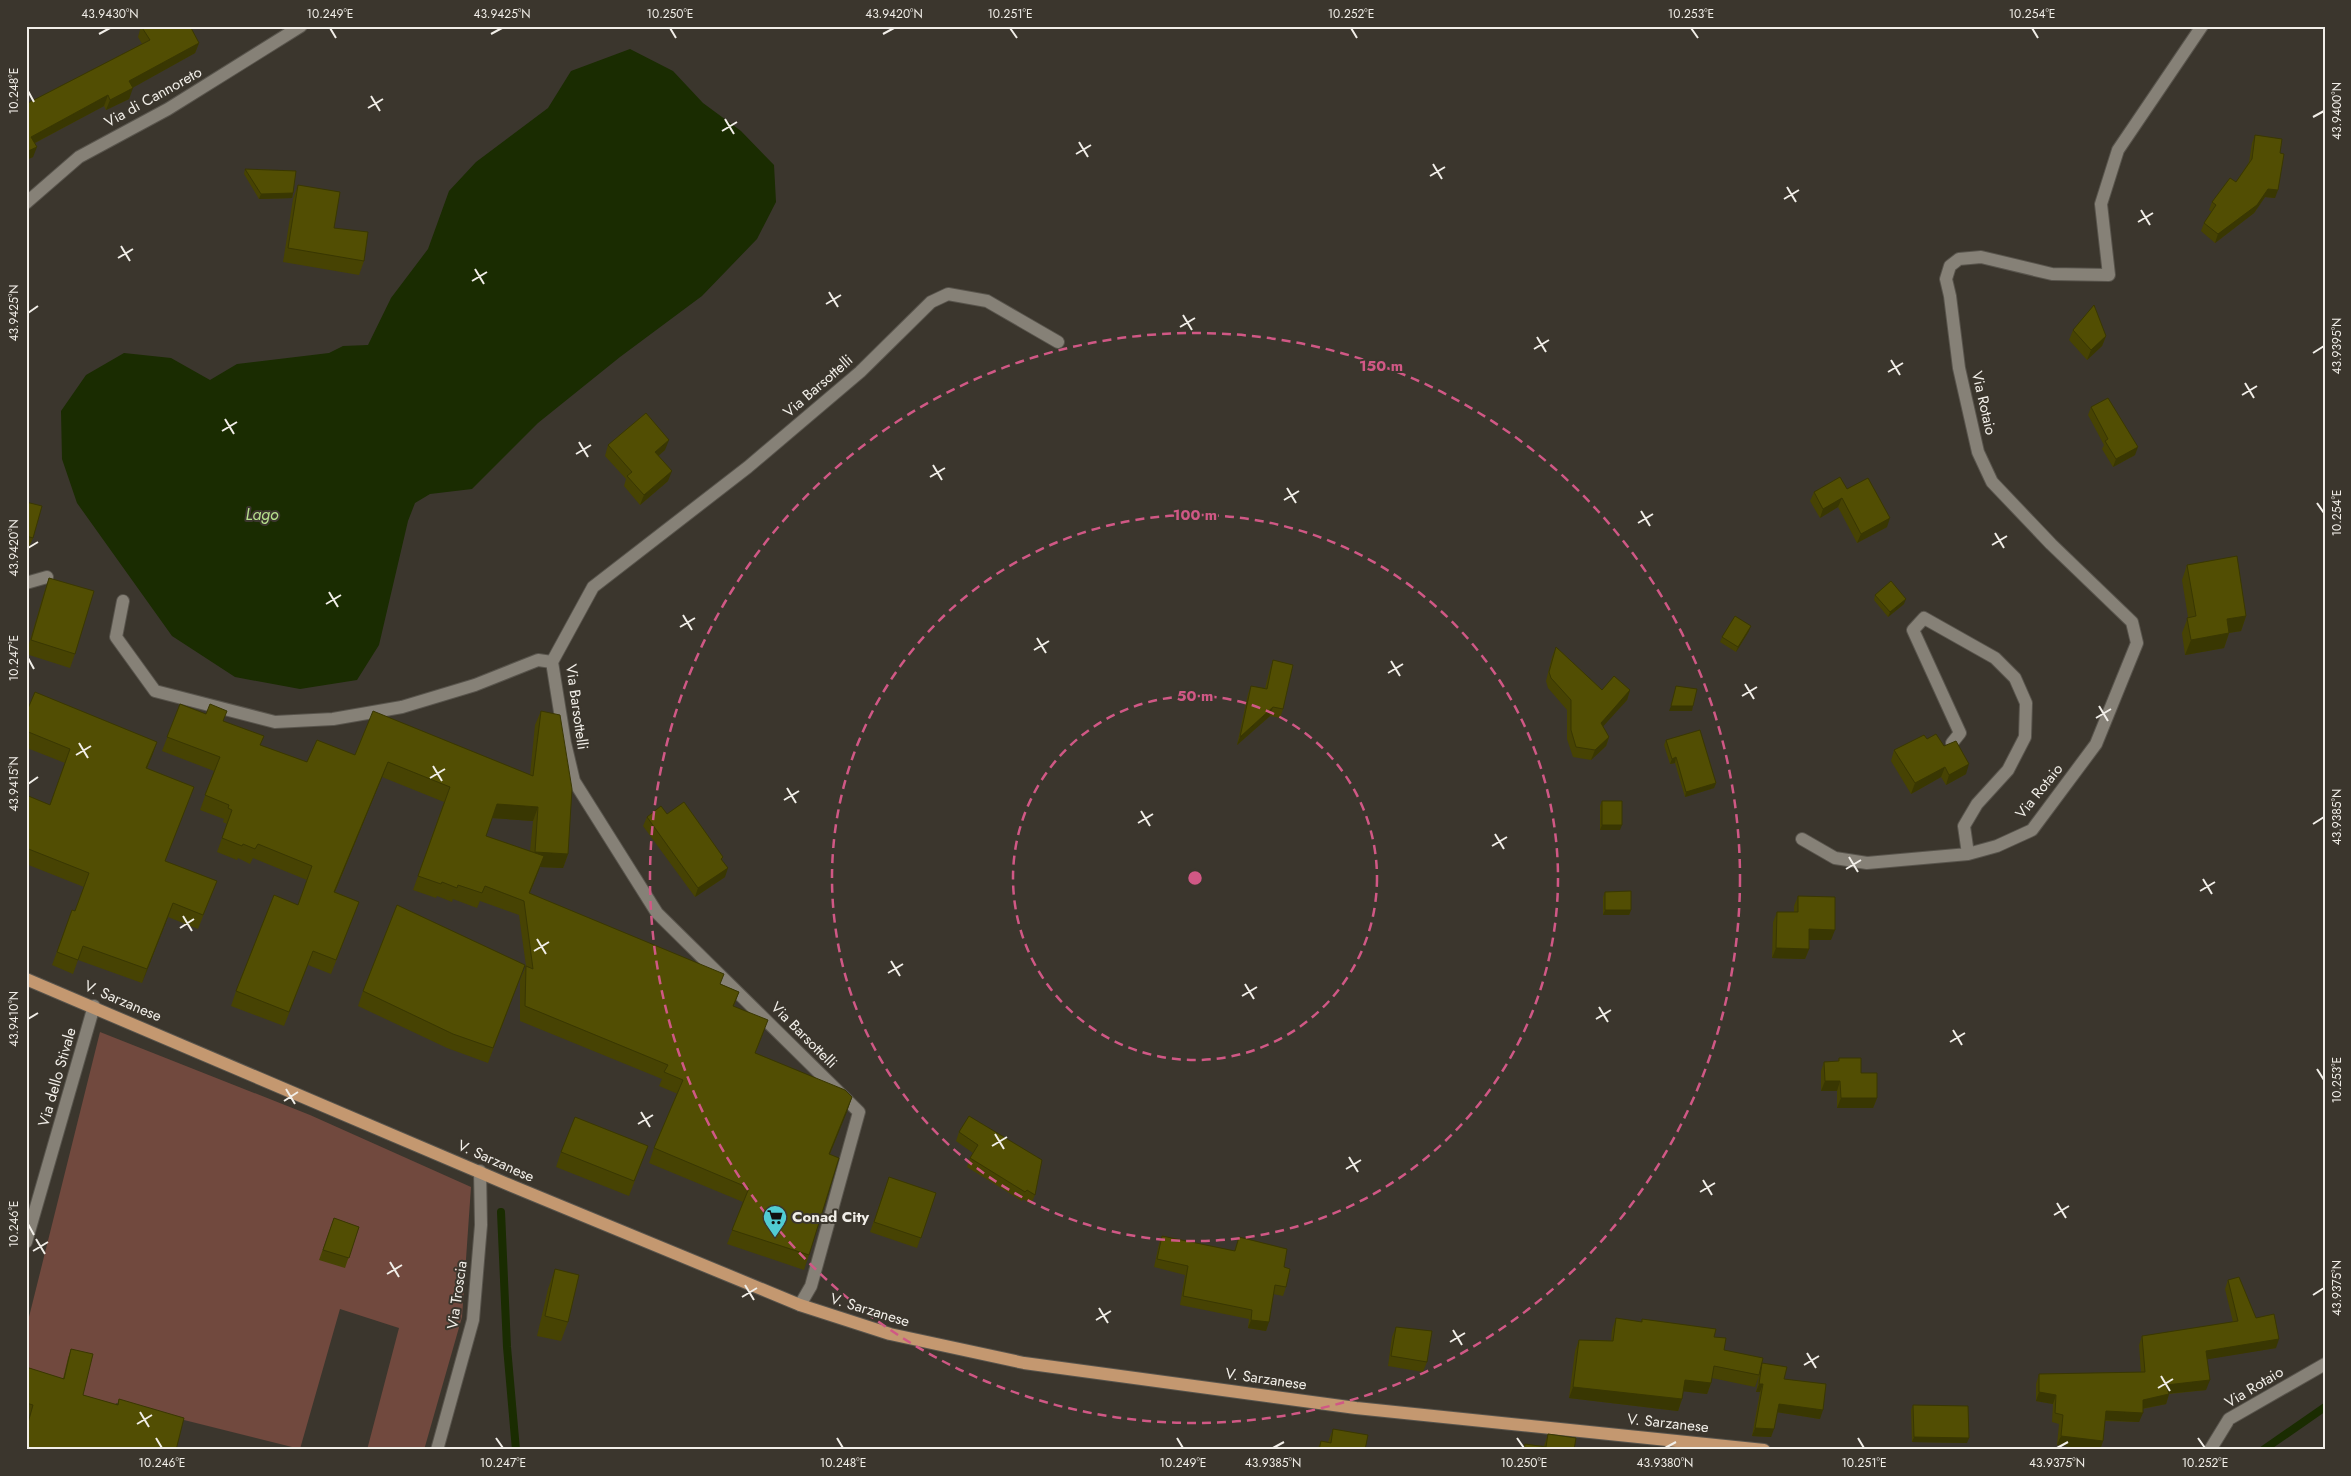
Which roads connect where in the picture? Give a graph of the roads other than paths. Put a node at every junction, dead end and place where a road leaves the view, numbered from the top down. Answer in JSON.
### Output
{"nodes":[{"id":1,"x":302,"y":26,"type":"edge"},
{"id":2,"x":2202,"y":26,"type":"edge"},
{"id":3,"x":26,"y":203,"type":"edge"},
{"id":4,"x":1058,"y":342,"type":"dead end"},
{"id":5,"x":47,"y":576,"type":"dead end"},
{"id":6,"x":26,"y":583,"type":"edge"},
{"id":7,"x":123,"y":601,"type":"dead end"},
{"id":8,"x":552,"y":662,"type":"junction"},
{"id":9,"x":1952,"y":743,"type":"edge"},
{"id":10,"x":1802,"y":839,"type":"dead end"},
{"id":11,"x":1968,"y":854,"type":"junction"},
{"id":12,"x":26,"y":979,"type":"edge"},
{"id":13,"x":94,"y":1006,"type":"junction"},
{"id":14,"x":480,"y":1172,"type":"junction"},
{"id":15,"x":26,"y":1242,"type":"edge"},
{"id":16,"x":800,"y":1305,"type":"junction"},
{"id":17,"x":2325,"y":1364,"type":"edge"},
{"id":18,"x":437,"y":1450,"type":"edge"},
{"id":19,"x":1764,"y":1450,"type":"edge"},
{"id":20,"x":2210,"y":1450,"type":"edge"}],
"edges":[{"from":1,"to":3,"type":"street","name":"Via di Cannoreto"},
{"from":2,"to":11,"type":"street","name":"Via Rotaio"},
{"from":4,"to":8,"type":"street","name":"Via Barsottelli"},
{"from":5,"to":6,"type":"street"},
{"from":7,"to":8,"type":"street"},
{"from":8,"to":16,"type":"street","name":"Via Barsottelli"},
{"from":9,"to":11,"type":"street"},
{"from":10,"to":11,"type":"street","name":"Via Rotaio"},
{"from":12,"to":13,"type":"main road","name":"V. Sarzanese"},
{"from":13,"to":14,"type":"main road","name":"V. Sarzanese"},
{"from":13,"to":15,"type":"street","name":"Via dello Stivale"},
{"from":14,"to":16,"type":"main road","name":"V. Sarzanese"},
{"from":14,"to":18,"type":"street","name":"Via Troscia"},
{"from":16,"to":19,"type":"main road","name":"V. Sarzanese"},
{"from":17,"to":20,"type":"street","name":"Via Rotaio"}]}
